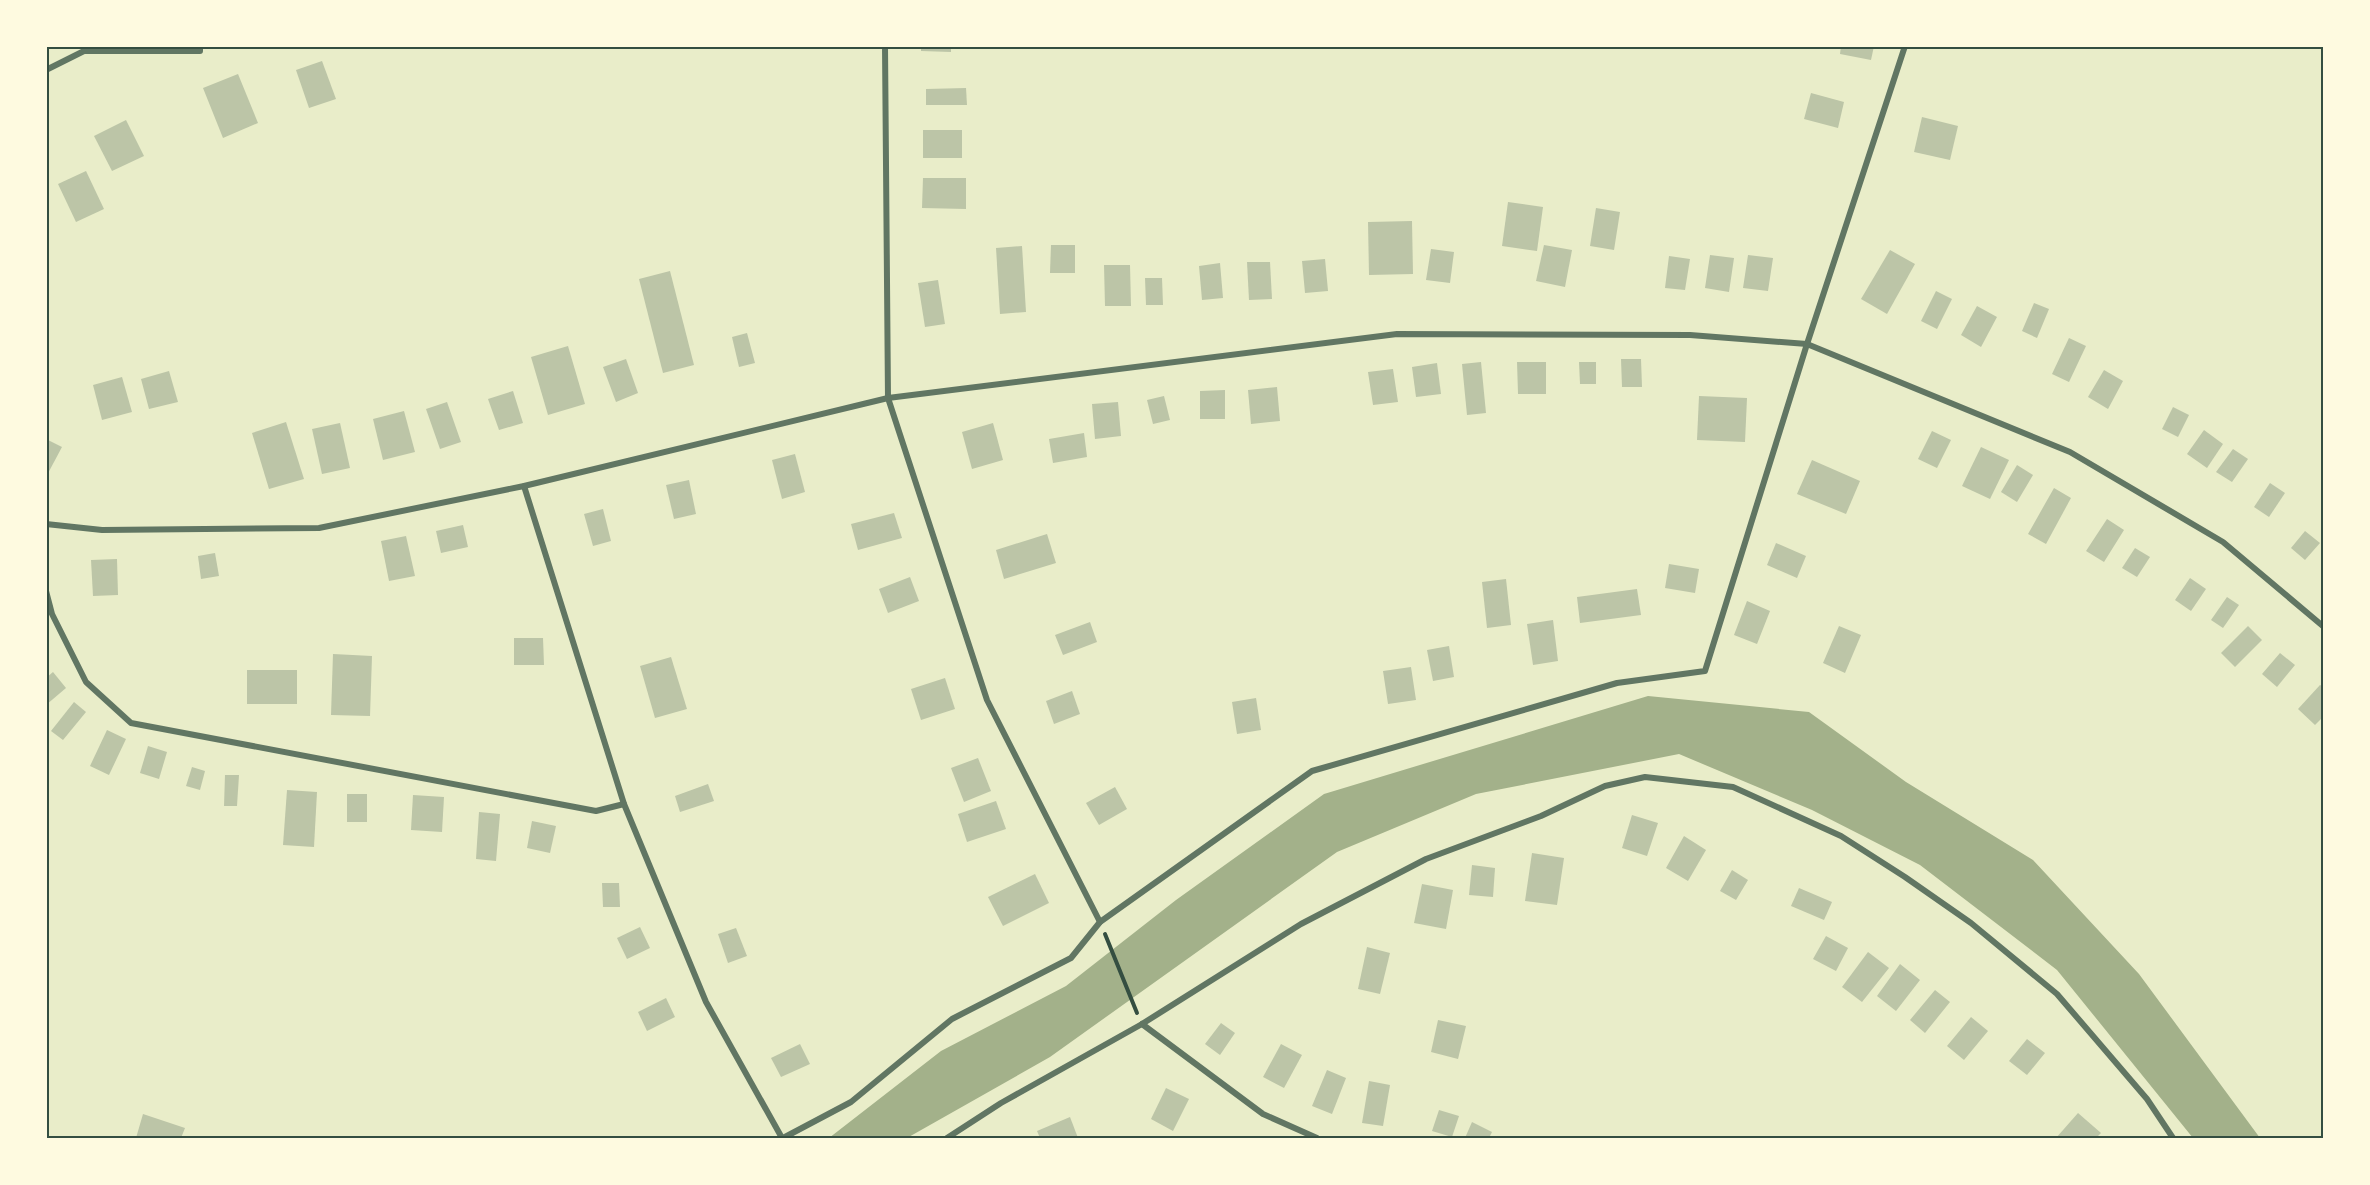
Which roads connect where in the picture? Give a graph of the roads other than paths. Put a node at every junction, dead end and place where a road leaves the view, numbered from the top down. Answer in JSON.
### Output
{"nodes":[{"id":1,"x":200,"y":46,"type":"edge"},
{"id":2,"x":885,"y":46,"type":"edge"},
{"id":3,"x":1905,"y":46,"type":"edge"},
{"id":4,"x":46,"y":70,"type":"edge"},
{"id":5,"x":1808,"y":344,"type":"junction"},
{"id":6,"x":888,"y":398,"type":"junction"},
{"id":7,"x":524,"y":486,"type":"junction"},
{"id":8,"x":46,"y":524,"type":"edge"},
{"id":9,"x":46,"y":591,"type":"edge"},
{"id":10,"x":2324,"y":627,"type":"edge"},
{"id":11,"x":624,"y":804,"type":"junction"},
{"id":12,"x":1100,"y":922,"type":"junction"},
{"id":13,"x":1142,"y":1024,"type":"junction"},
{"id":14,"x":782,"y":1138,"type":"edge"},
{"id":15,"x":947,"y":1138,"type":"edge"},
{"id":16,"x":1317,"y":1138,"type":"edge"},
{"id":17,"x":2173,"y":1138,"type":"edge"}],
"edges":[{"from":1,"to":4,"type":"street"},
{"from":2,"to":6,"type":"street"},
{"from":3,"to":5,"type":"street"},
{"from":5,"to":6,"type":"street"},
{"from":5,"to":10,"type":"street"},
{"from":5,"to":12,"type":"street"},
{"from":6,"to":7,"type":"street"},
{"from":6,"to":12,"type":"street"},
{"from":7,"to":8,"type":"street"},
{"from":7,"to":11,"type":"street"},
{"from":9,"to":11,"type":"street"},
{"from":11,"to":14,"type":"street"},
{"from":12,"to":14,"type":"street"},
{"from":13,"to":15,"type":"street"},
{"from":13,"to":16,"type":"street"},
{"from":13,"to":17,"type":"street"}]}
